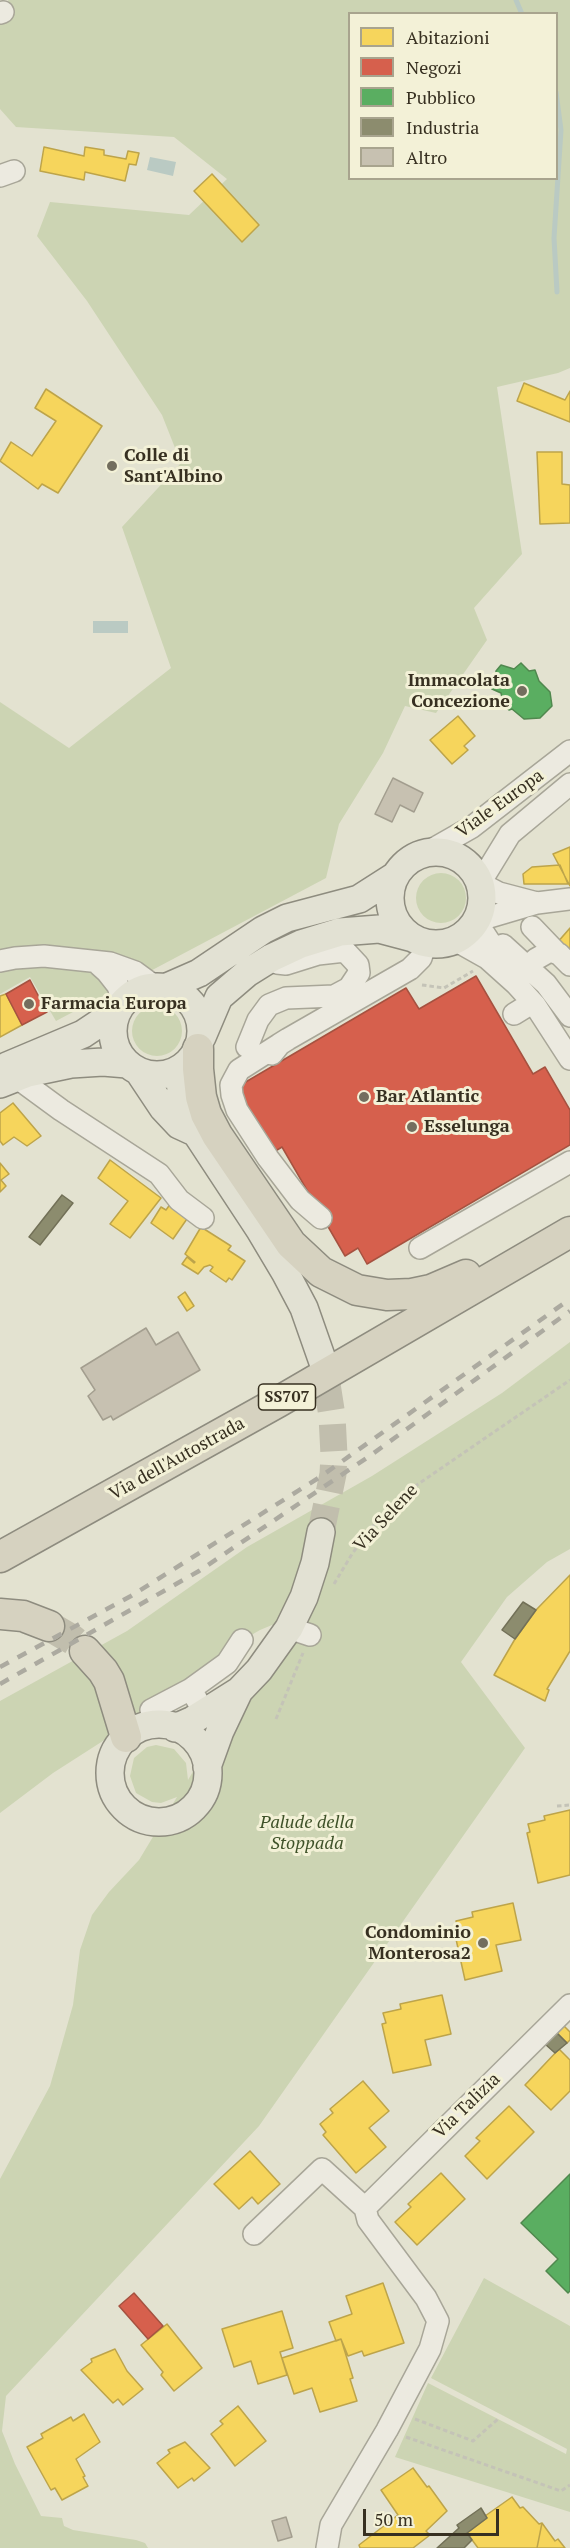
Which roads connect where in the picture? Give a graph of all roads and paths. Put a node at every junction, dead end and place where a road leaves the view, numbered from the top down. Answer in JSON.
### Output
{"nodes":[{"id":1,"x":570,"y":751,"type":"edge"},
{"id":2,"x":570,"y":784,"type":"edge"},
{"id":3,"x":428,"y":852,"type":"junction"},
{"id":4,"x":395,"y":876,"type":"junction"},
{"id":5,"x":480,"y":883,"type":"junction"},
{"id":6,"x":570,"y":899,"type":"edge"},
{"id":7,"x":537,"y":903,"type":"junction"},
{"id":8,"x":476,"y":921,"type":"junction"},
{"id":9,"x":532,"y":927,"type":"dead end"},
{"id":10,"x":455,"y":940,"type":"junction"},
{"id":11,"x":420,"y":941,"type":"junction"},
{"id":12,"x":272,"y":957,"type":"junction"},
{"id":13,"x":563,"y":958,"type":"edge"},
{"id":14,"x":0,"y":961,"type":"edge"},
{"id":15,"x":96,"y":963,"type":"junction"},
{"id":16,"x":522,"y":976,"type":"junction"},
{"id":17,"x":546,"y":984,"type":"junction"},
{"id":18,"x":161,"y":987,"type":"junction"},
{"id":19,"x":570,"y":992,"type":"edge"},
{"id":20,"x":535,"y":1005,"type":"junction"},
{"id":21,"x":120,"y":1007,"type":"junction"},
{"id":22,"x":570,"y":1016,"type":"edge"},
{"id":23,"x":570,"y":1035,"type":"edge"},
{"id":24,"x":264,"y":1048,"type":"junction"},
{"id":25,"x":193,"y":1052,"type":"junction"},
{"id":26,"x":570,"y":1059,"type":"edge"},
{"id":27,"x":46,"y":1068,"type":"junction"},
{"id":28,"x":133,"y":1068,"type":"junction"},
{"id":29,"x":5,"y":1076,"type":"edge"},
{"id":30,"x":50,"y":1102,"type":"junction"},
{"id":31,"x":194,"y":1132,"type":"junction"},
{"id":32,"x":570,"y":1162,"type":"edge"},
{"id":33,"x":570,"y":1216,"type":"edge"},
{"id":34,"x":203,"y":1218,"type":"dead end"},
{"id":35,"x":321,"y":1218,"type":"dead end"},
{"id":36,"x":570,"y":1232,"type":"edge"},
{"id":37,"x":420,"y":1248,"type":"dead end"},
{"id":38,"x":324,"y":1365,"type":"tunnel mouth"},
{"id":39,"x":570,"y":1380,"type":"edge"},
{"id":40,"x":321,"y":1532,"type":"tunnel mouth"},
{"id":41,"x":0,"y":1557,"type":"edge"},
{"id":42,"x":331,"y":1590,"type":"dead end"},
{"id":43,"x":0,"y":1614,"type":"edge"},
{"id":44,"x":49,"y":1626,"type":"tunnel mouth"},
{"id":45,"x":299,"y":1632,"type":"junction"},
{"id":46,"x":242,"y":1640,"type":"dead end"},
{"id":47,"x":85,"y":1651,"type":"tunnel mouth"},
{"id":48,"x":191,"y":1689,"type":"junction"},
{"id":49,"x":239,"y":1690,"type":"junction"},
{"id":50,"x":151,"y":1710,"type":"dead end"},
{"id":51,"x":204,"y":1713,"type":"junction"},
{"id":52,"x":276,"y":1719,"type":"dead end"},
{"id":53,"x":176,"y":1728,"type":"junction"},
{"id":54,"x":126,"y":1737,"type":"junction"},
{"id":55,"x":207,"y":1767,"type":"junction"},
{"id":56,"x":570,"y":1805,"type":"edge"},
{"id":57,"x":557,"y":1806,"type":"dead end"},
{"id":58,"x":570,"y":2005,"type":"edge"},
{"id":59,"x":365,"y":2208,"type":"junction"},
{"id":60,"x":254,"y":2234,"type":"dead end"},
{"id":61,"x":498,"y":2419,"type":"dead end"},
{"id":62,"x":392,"y":2421,"type":"junction"},
{"id":63,"x":570,"y":2484,"type":"edge"},
{"id":64,"x":327,"y":2548,"type":"edge"}],
"edges":[{"from":1,"to":3,"type":"street","name":"Viale Europa"},
{"from":2,"to":5,"type":"street","name":"Viale Europa"},
{"from":3,"to":4,"type":"main road"},
{"from":3,"to":5,"type":"main road"},
{"from":4,"to":11,"type":"main road"},
{"from":4,"to":18,"type":"main road"},
{"from":5,"to":7,"type":"street"},
{"from":5,"to":8,"type":"main road"},
{"from":6,"to":7,"type":"street"},
{"from":7,"to":8,"type":"street"},
{"from":8,"to":10,"type":"main road"},
{"from":8,"to":16,"type":"street"},
{"from":8,"to":23,"type":"street"},
{"from":9,"to":13,"type":"street"},
{"from":10,"to":11,"type":"main road"},
{"from":10,"to":16,"type":"street"},
{"from":11,"to":12,"type":"main road"},
{"from":11,"to":24,"type":"street"},
{"from":12,"to":24,"type":"street"},
{"from":12,"to":25,"type":"main road"},
{"from":13,"to":16,"type":"street"},
{"from":14,"to":15,"type":"street"},
{"from":15,"to":18,"type":"street"},
{"from":15,"to":21,"type":"street"},
{"from":16,"to":17,"type":"street"},
{"from":16,"to":20,"type":"street"},
{"from":16,"to":20,"type":"street"},
{"from":17,"to":19,"type":"street"},
{"from":17,"to":22,"type":"street"},
{"from":18,"to":21,"type":"main road"},
{"from":18,"to":25,"type":"main road"},
{"from":20,"to":26,"type":"street"},
{"from":21,"to":28,"type":"main road"},
{"from":21,"to":29,"type":"main road"},
{"from":24,"to":35,"type":"street"},
{"from":25,"to":28,"type":"main road"},
{"from":25,"to":31,"type":"main road"},
{"from":25,"to":33,"type":"highway"},
{"from":27,"to":28,"type":"main road"},
{"from":27,"to":29,"type":"main road"},
{"from":27,"to":30,"type":"street"},
{"from":28,"to":31,"type":"main road"},
{"from":29,"to":30,"type":"street"},
{"from":30,"to":34,"type":"street"},
{"from":31,"to":38,"type":"main road"},
{"from":32,"to":37,"type":"street"},
{"from":36,"to":41,"type":"highway","name":"Via dell'Autostrada","number":"SS707"},
{"from":39,"to":42,"type":"path","name":"Via Selene"},
{"from":40,"to":45,"type":"main road"},
{"from":43,"to":44,"type":"highway"},
{"from":45,"to":49,"type":"main road"},
{"from":45,"to":52,"type":"path"},
{"from":46,"to":48,"type":"street"},
{"from":47,"to":54,"type":"highway"},
{"from":48,"to":50,"type":"street"},
{"from":48,"to":51,"type":"street"},
{"from":49,"to":51,"type":"main road"},
{"from":49,"to":55,"type":"main road"},
{"from":51,"to":53,"type":"main road"},
{"from":53,"to":54,"type":"main road"},
{"from":53,"to":55,"type":"main road"},
{"from":54,"to":55,"type":"main road"},
{"from":56,"to":57,"type":"path"},
{"from":58,"to":59,"type":"street","name":"Via Talizia"},
{"from":59,"to":60,"type":"street"},
{"from":59,"to":62,"type":"street"},
{"from":61,"to":62,"type":"path"},
{"from":62,"to":63,"type":"path"},
{"from":62,"to":64,"type":"street"}]}
